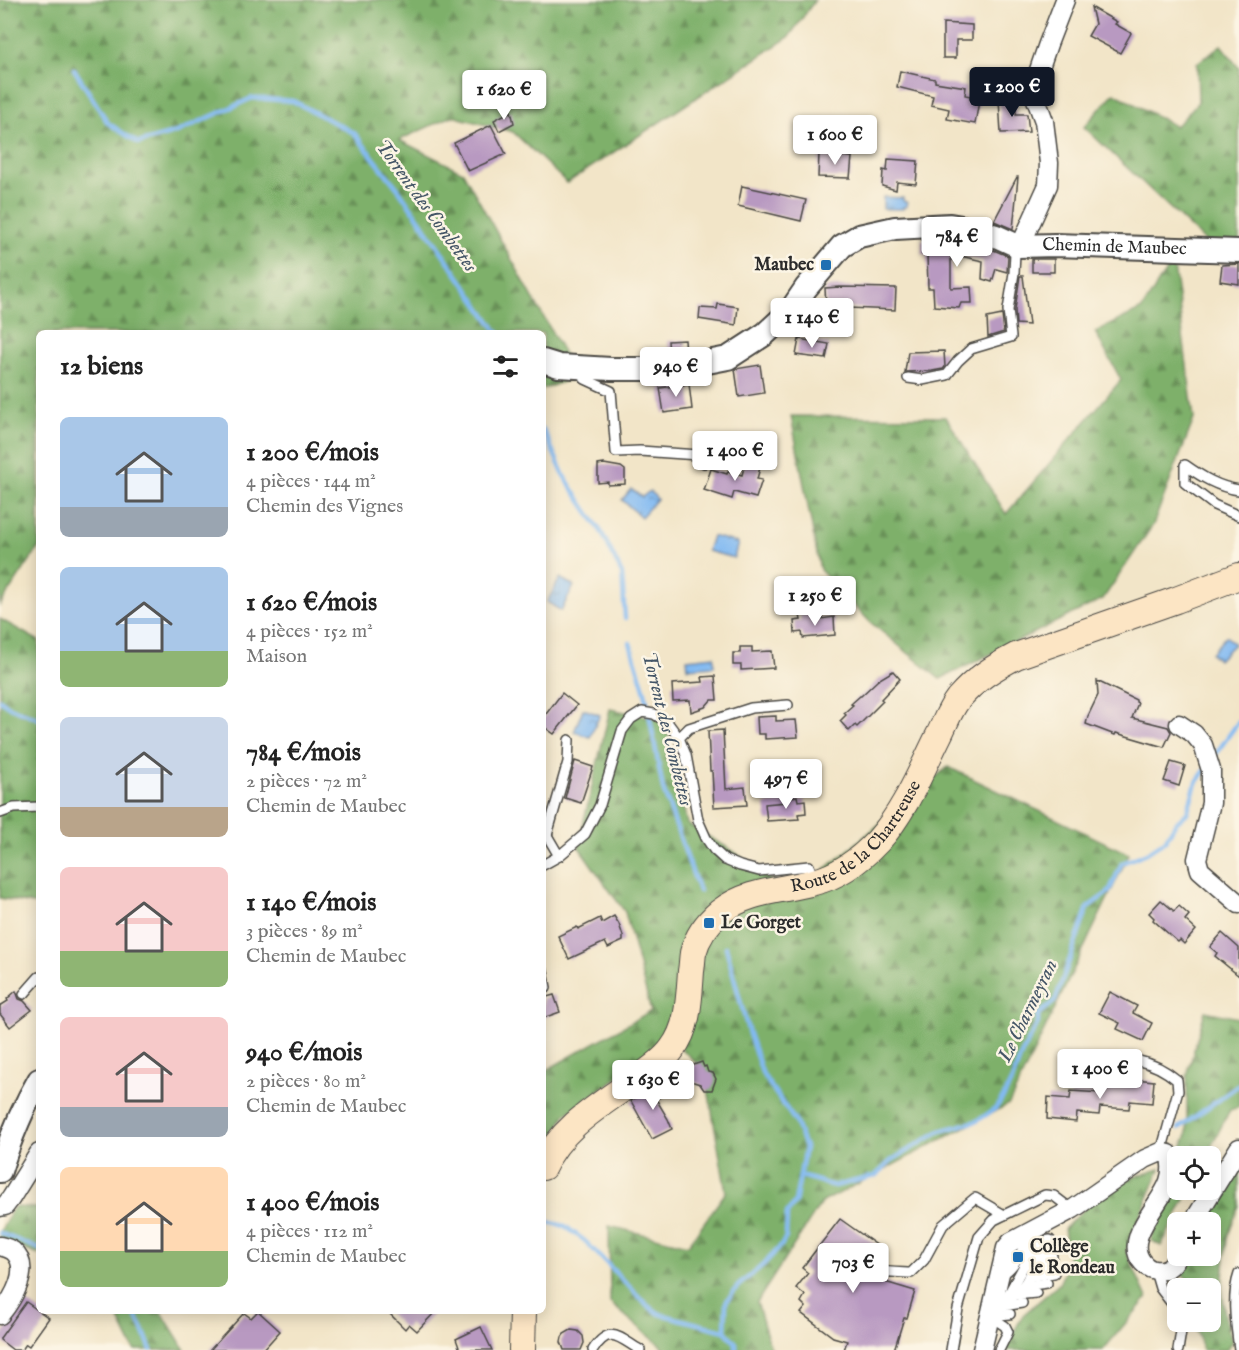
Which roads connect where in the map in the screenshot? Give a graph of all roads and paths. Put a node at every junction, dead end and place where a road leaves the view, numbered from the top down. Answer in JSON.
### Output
{"nodes":[{"id":1,"x":1065,"y":0,"type":"edge"},
{"id":2,"x":1018,"y":246,"type":"junction"},
{"id":3,"x":1239,"y":251,"type":"edge"},
{"id":4,"x":546,"y":363,"type":"edge"},
{"id":5,"x":584,"y":368,"type":"junction"},
{"id":6,"x":908,"y":378,"type":"dead end"},
{"id":7,"x":704,"y":463,"type":"dead end"},
{"id":8,"x":1239,"y":490,"type":"edge"},
{"id":9,"x":1239,"y":516,"type":"edge"},
{"id":10,"x":1239,"y":576,"type":"edge"},
{"id":11,"x":788,"y":705,"type":"dead end"},
{"id":12,"x":1179,"y":724,"type":"dead end"},
{"id":13,"x":679,"y":738,"type":"junction"},
{"id":14,"x":569,"y":740,"type":"dead end"},
{"id":15,"x":36,"y":807,"type":"edge"},
{"id":16,"x":0,"y":813,"type":"edge"},
{"id":17,"x":546,"y":829,"type":"edge"},
{"id":18,"x":546,"y":834,"type":"edge"},
{"id":19,"x":558,"y":856,"type":"junction"},
{"id":20,"x":546,"y":863,"type":"edge"},
{"id":21,"x":815,"y":882,"type":"junction"},
{"id":22,"x":1239,"y":904,"type":"edge"},
{"id":23,"x":36,"y":980,"type":"edge"},
{"id":24,"x":24,"y":994,"type":"dead end"},
{"id":25,"x":1087,"y":1058,"type":"dead end"},
{"id":26,"x":36,"y":1085,"type":"edge"},
{"id":27,"x":1239,"y":1148,"type":"edge"},
{"id":28,"x":1161,"y":1152,"type":"junction"},
{"id":29,"x":36,"y":1158,"type":"edge"},
{"id":30,"x":546,"y":1160,"type":"edge"},
{"id":31,"x":0,"y":1171,"type":"edge"},
{"id":32,"x":0,"y":1207,"type":"edge"},
{"id":33,"x":1071,"y":1209,"type":"junction"},
{"id":34,"x":1199,"y":1212,"type":"edge"},
{"id":35,"x":1004,"y":1215,"type":"junction"},
{"id":36,"x":7,"y":1248,"type":"edge"},
{"id":37,"x":1032,"y":1252,"type":"junction"},
{"id":38,"x":1052,"y":1256,"type":"junction"},
{"id":39,"x":856,"y":1261,"type":"dead end"},
{"id":40,"x":1170,"y":1266,"type":"edge"},
{"id":41,"x":1155,"y":1271,"type":"junction"},
{"id":42,"x":1239,"y":1274,"type":"edge"},
{"id":43,"x":1047,"y":1282,"type":"dead end"},
{"id":44,"x":1024,"y":1286,"type":"junction"},
{"id":45,"x":1036,"y":1293,"type":"dead end"},
{"id":46,"x":1015,"y":1295,"type":"junction"},
{"id":47,"x":1167,"y":1297,"type":"edge"},
{"id":48,"x":1022,"y":1304,"type":"dead end"},
{"id":49,"x":996,"y":1311,"type":"junction"},
{"id":50,"x":523,"y":1314,"type":"edge"},
{"id":51,"x":1010,"y":1314,"type":"dead end"},
{"id":52,"x":0,"y":1315,"type":"edge"},
{"id":53,"x":1181,"y":1332,"type":"edge"},
{"id":54,"x":1239,"y":1349,"type":"edge"},
{"id":55,"x":522,"y":1350,"type":"edge"},
{"id":56,"x":593,"y":1350,"type":"edge"},
{"id":57,"x":640,"y":1350,"type":"edge"},
{"id":58,"x":951,"y":1350,"type":"edge"},
{"id":59,"x":982,"y":1350,"type":"edge"},
{"id":60,"x":999,"y":1350,"type":"edge"},
{"id":61,"x":1178,"y":1350,"type":"edge"}],
"edges":[{"from":1,"to":2,"type":"street"},
{"from":2,"to":3,"type":"street","name":"Chemin de Maubec"},
{"from":2,"to":5,"type":"street","name":"Chemin de Maubec"},
{"from":2,"to":6,"type":"lane"},
{"from":4,"to":5,"type":"street","name":"Chemin de Maubec"},
{"from":5,"to":7,"type":"lane"},
{"from":8,"to":9,"type":"lane"},
{"from":10,"to":21,"type":"main road","name":"Route de la Chartreuse"},
{"from":11,"to":13,"type":"lane"},
{"from":12,"to":22,"type":"street"},
{"from":13,"to":19,"type":"lane"},
{"from":13,"to":21,"type":"lane"},
{"from":14,"to":17,"type":"lane"},
{"from":15,"to":16,"type":"lane"},
{"from":18,"to":19,"type":"lane"},
{"from":19,"to":20,"type":"lane"},
{"from":21,"to":30,"type":"main road","name":"Route de la Chartreuse"},
{"from":23,"to":24,"type":"lane"},
{"from":25,"to":28,"type":"lane"},
{"from":26,"to":31,"type":"street"},
{"from":27,"to":34,"type":"street"},
{"from":28,"to":33,"type":"street"},
{"from":28,"to":41,"type":"street"},
{"from":29,"to":32,"type":"street"},
{"from":33,"to":35,"type":"lane"},
{"from":33,"to":37,"type":"street"},
{"from":35,"to":39,"type":"lane"},
{"from":35,"to":58,"type":"lane"},
{"from":36,"to":52,"type":"street"},
{"from":37,"to":38,"type":"lane"},
{"from":37,"to":38,"type":"lane"},
{"from":37,"to":38,"type":"lane"},
{"from":37,"to":44,"type":"lane"},
{"from":37,"to":49,"type":"lane"},
{"from":37,"to":49,"type":"street"},
{"from":40,"to":41,"type":"street"},
{"from":41,"to":47,"type":"lane"},
{"from":42,"to":54,"type":"lane"},
{"from":43,"to":44,"type":"lane"},
{"from":44,"to":46,"type":"lane"},
{"from":45,"to":46,"type":"lane"},
{"from":46,"to":49,"type":"lane"},
{"from":48,"to":49,"type":"lane"},
{"from":49,"to":51,"type":"lane"},
{"from":49,"to":59,"type":"street"},
{"from":49,"to":60,"type":"lane"},
{"from":50,"to":55,"type":"main road"},
{"from":53,"to":61,"type":"lane"},
{"from":56,"to":57,"type":"lane"}]}
